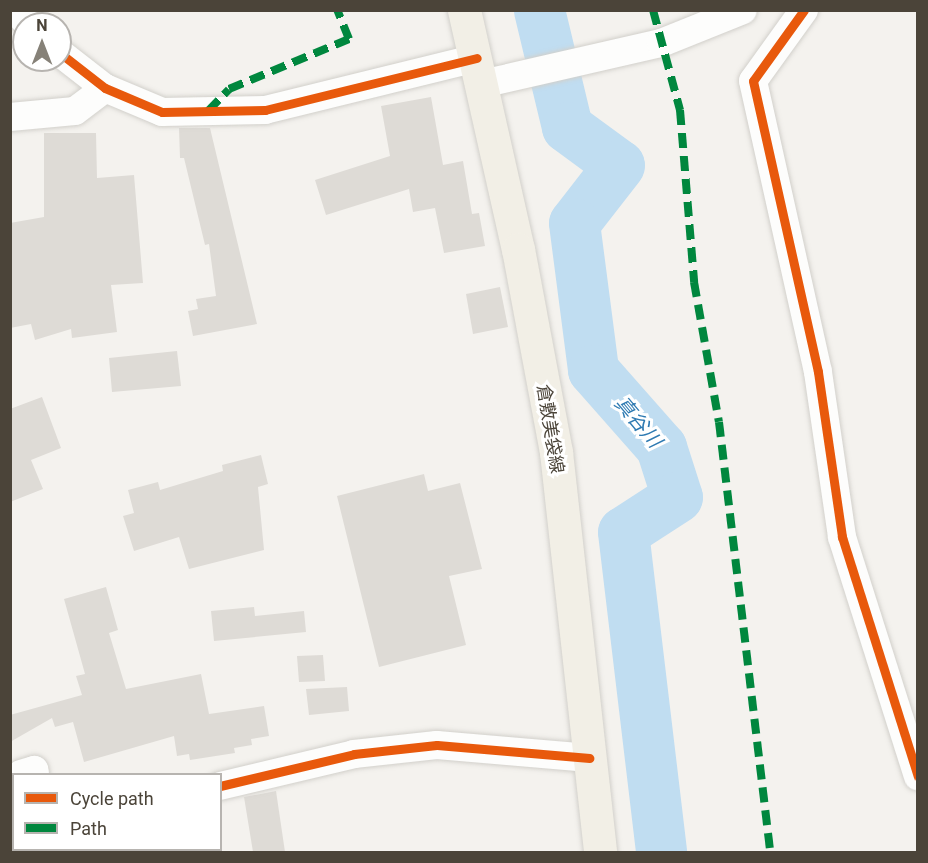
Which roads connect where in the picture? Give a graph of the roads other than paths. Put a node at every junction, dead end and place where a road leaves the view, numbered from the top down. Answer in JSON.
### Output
{"nodes":[{"id":1,"x":464,"y":10,"type":"edge"},
{"id":2,"x":742,"y":10,"type":"edge"},
{"id":3,"x":804,"y":10,"type":"edge"},
{"id":4,"x":72,"y":62,"type":"edge"},
{"id":5,"x":480,"y":71,"type":"junction"},
{"id":6,"x":105,"y":88,"type":"junction"},
{"id":7,"x":10,"y":117,"type":"edge"},
{"id":8,"x":589,"y":758,"type":"junction"},
{"id":9,"x":918,"y":776,"type":"edge"},
{"id":10,"x":222,"y":786,"type":"edge"},
{"id":11,"x":600,"y":852,"type":"edge"}],
"edges":[{"from":1,"to":5,"type":"main road","name":"倉敷美袋線"},
{"from":2,"to":5,"type":"street"},
{"from":3,"to":9,"type":"street"},
{"from":4,"to":6,"type":"street"},
{"from":5,"to":6,"type":"street"},
{"from":5,"to":8,"type":"main road","name":"倉敷美袋線"},
{"from":6,"to":7,"type":"street"},
{"from":8,"to":10,"type":"street"},
{"from":8,"to":11,"type":"main road","name":"倉敷美袋線"}]}
